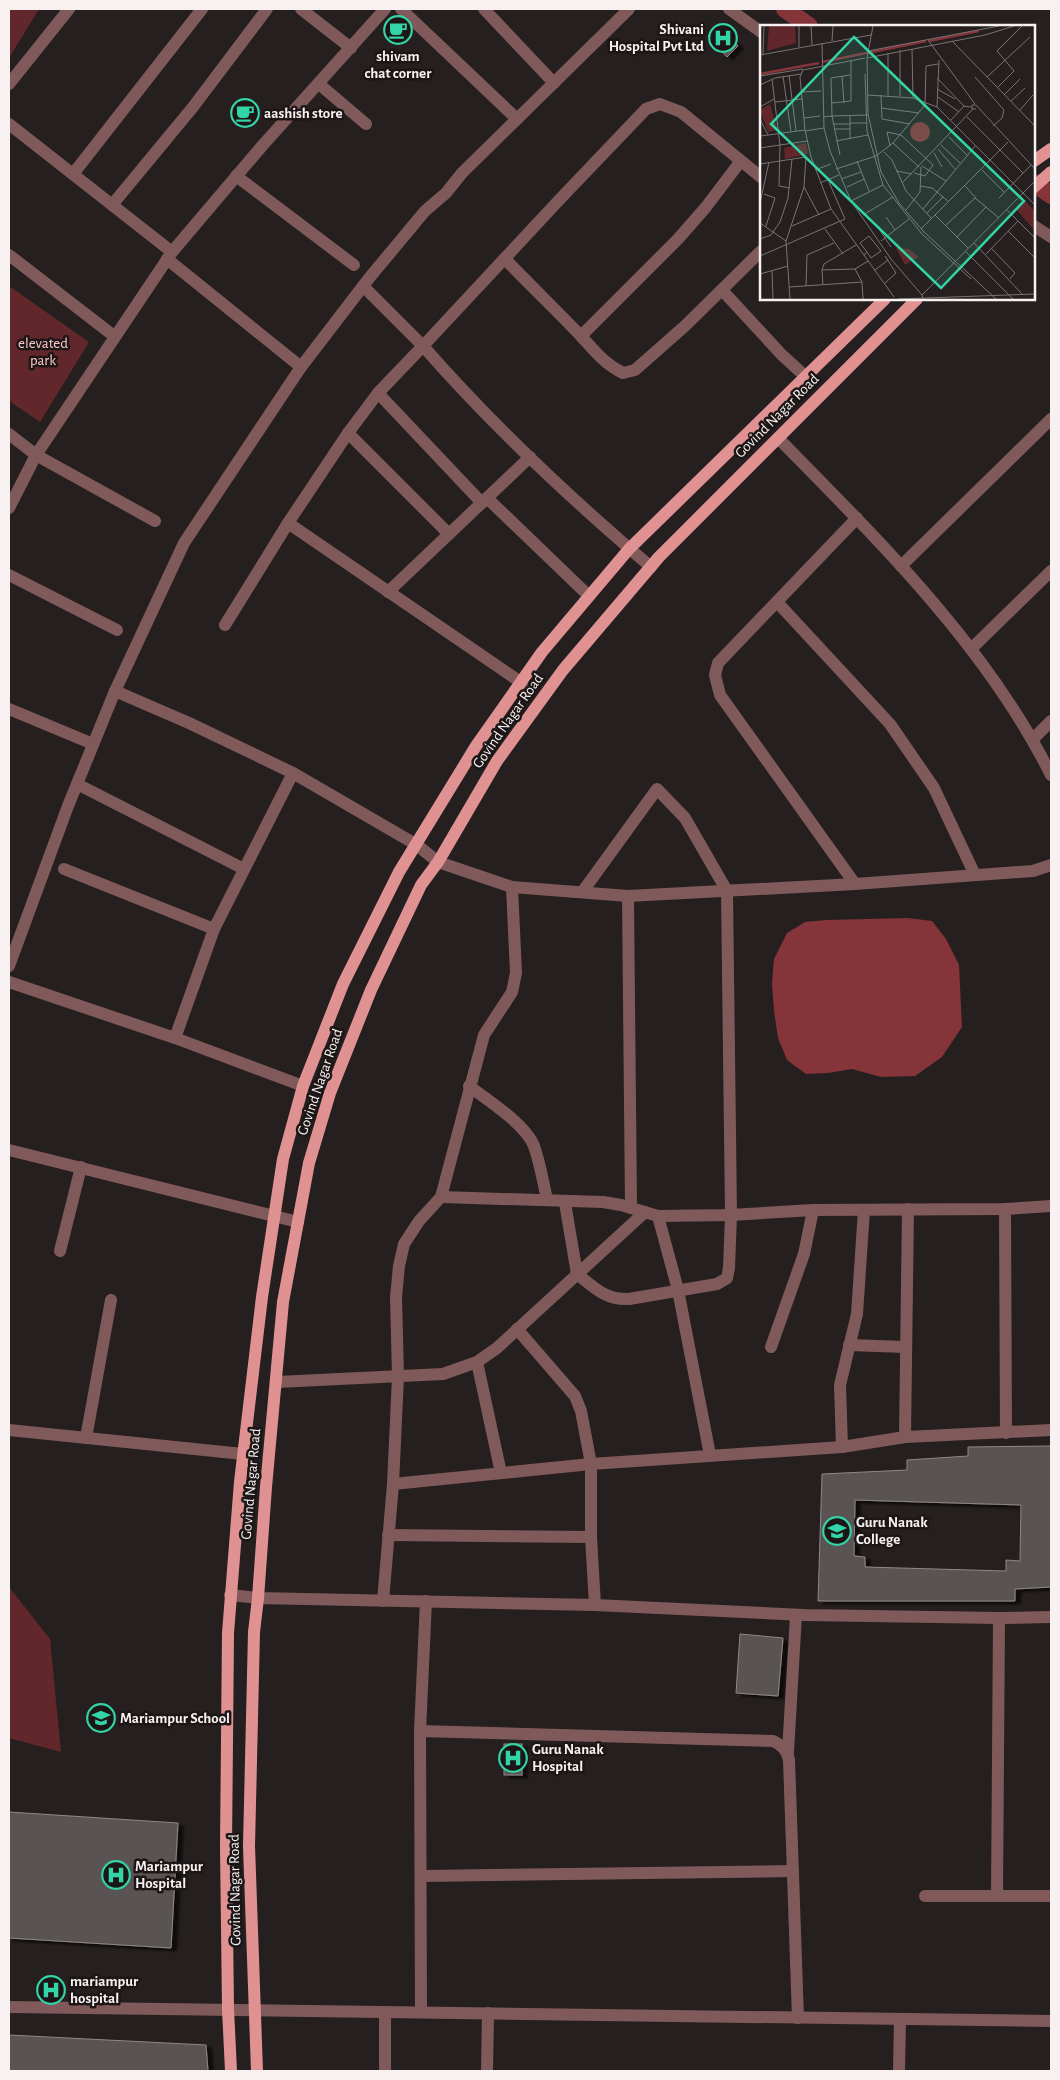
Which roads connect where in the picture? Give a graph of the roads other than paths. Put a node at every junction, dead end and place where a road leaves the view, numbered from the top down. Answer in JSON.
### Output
{"nodes":[{"id":1,"x":69,"y":9,"type":"edge"},
{"id":2,"x":202,"y":9,"type":"edge"},
{"id":3,"x":267,"y":9,"type":"edge"},
{"id":4,"x":301,"y":9,"type":"edge"},
{"id":5,"x":385,"y":9,"type":"edge"},
{"id":6,"x":401,"y":9,"type":"edge"},
{"id":7,"x":484,"y":9,"type":"edge"},
{"id":8,"x":629,"y":9,"type":"edge"},
{"id":9,"x":729,"y":9,"type":"edge"},
{"id":10,"x":760,"y":31,"type":"edge"},
{"id":11,"x":351,"y":48,"type":"junction"},
{"id":12,"x":554,"y":83,"type":"junction"},
{"id":13,"x":9,"y":84,"type":"edge"},
{"id":14,"x":319,"y":84,"type":"junction"},
{"id":15,"x":517,"y":119,"type":"junction"},
{"id":16,"x":9,"y":124,"type":"edge"},
{"id":17,"x":366,"y":124,"type":"dead end"},
{"id":18,"x":1051,"y":149,"type":"edge"},
{"id":19,"x":1035,"y":160,"type":"edge"},
{"id":20,"x":740,"y":162,"type":"junction"},
{"id":21,"x":73,"y":174,"type":"junction"},
{"id":22,"x":1048,"y":175,"type":"edge"},
{"id":23,"x":236,"y":176,"type":"junction"},
{"id":24,"x":760,"y":176,"type":"edge"},
{"id":25,"x":1035,"y":186,"type":"edge"},
{"id":26,"x":112,"y":205,"type":"junction"},
{"id":27,"x":1035,"y":227,"type":"edge"},
{"id":28,"x":1051,"y":237,"type":"edge"},
{"id":29,"x":760,"y":252,"type":"edge"},
{"id":30,"x":9,"y":255,"type":"edge"},
{"id":31,"x":169,"y":256,"type":"junction"},
{"id":32,"x":505,"y":259,"type":"junction"},
{"id":33,"x":354,"y":265,"type":"dead end"},
{"id":34,"x":364,"y":286,"type":"junction"},
{"id":35,"x":722,"y":290,"type":"junction"},
{"id":36,"x":884,"y":300,"type":"edge"},
{"id":37,"x":916,"y":300,"type":"edge"},
{"id":38,"x":114,"y":336,"type":"junction"},
{"id":39,"x":581,"y":336,"type":"junction"},
{"id":40,"x":423,"y":346,"type":"junction"},
{"id":41,"x":301,"y":367,"type":"junction"},
{"id":42,"x":806,"y":376,"type":"junction"},
{"id":43,"x":378,"y":393,"type":"junction"},
{"id":44,"x":1051,"y":420,"type":"edge"},
{"id":45,"x":348,"y":433,"type":"junction"},
{"id":46,"x":9,"y":434,"type":"edge"},
{"id":47,"x":778,"y":438,"type":"junction"},
{"id":48,"x":36,"y":455,"type":"junction"},
{"id":49,"x":530,"y":457,"type":"junction"},
{"id":50,"x":485,"y":500,"type":"junction"},
{"id":51,"x":9,"y":508,"type":"edge"},
{"id":52,"x":857,"y":518,"type":"junction"},
{"id":53,"x":154,"y":521,"type":"dead end"},
{"id":54,"x":288,"y":523,"type":"junction"},
{"id":55,"x":449,"y":534,"type":"junction"},
{"id":56,"x":629,"y":549,"type":"junction"},
{"id":57,"x":901,"y":566,"type":"junction"},
{"id":58,"x":651,"y":567,"type":"junction"},
{"id":59,"x":1051,"y":571,"type":"edge"},
{"id":60,"x":9,"y":575,"type":"edge"},
{"id":61,"x":388,"y":592,"type":"junction"},
{"id":62,"x":589,"y":596,"type":"junction"},
{"id":63,"x":777,"y":602,"type":"junction"},
{"id":64,"x":224,"y":625,"type":"dead end"},
{"id":65,"x":117,"y":630,"type":"dead end"},
{"id":66,"x":971,"y":649,"type":"junction"},
{"id":67,"x":522,"y":683,"type":"junction"},
{"id":68,"x":115,"y":691,"type":"junction"},
{"id":69,"x":9,"y":709,"type":"edge"},
{"id":70,"x":1051,"y":721,"type":"edge"},
{"id":71,"x":1033,"y":739,"type":"junction"},
{"id":72,"x":93,"y":744,"type":"junction"},
{"id":73,"x":293,"y":774,"type":"junction"},
{"id":74,"x":1051,"y":775,"type":"edge"},
{"id":75,"x":77,"y":784,"type":"junction"},
{"id":76,"x":417,"y":845,"type":"junction"},
{"id":77,"x":438,"y":862,"type":"junction"},
{"id":78,"x":1051,"y":865,"type":"edge"},
{"id":79,"x":64,"y":869,"type":"dead end"},
{"id":80,"x":244,"y":869,"type":"junction"},
{"id":81,"x":975,"y":875,"type":"junction"},
{"id":82,"x":855,"y":884,"type":"junction"},
{"id":83,"x":512,"y":887,"type":"junction"},
{"id":84,"x":583,"y":891,"type":"junction"},
{"id":85,"x":727,"y":891,"type":"junction"},
{"id":86,"x":628,"y":896,"type":"junction"},
{"id":87,"x":214,"y":929,"type":"junction"},
{"id":88,"x":9,"y":966,"type":"edge"},
{"id":89,"x":9,"y":982,"type":"edge"},
{"id":90,"x":174,"y":1038,"type":"junction"},
{"id":91,"x":303,"y":1086,"type":"junction"},
{"id":92,"x":469,"y":1086,"type":"junction"},
{"id":93,"x":9,"y":1150,"type":"edge"},
{"id":94,"x":81,"y":1167,"type":"junction"},
{"id":95,"x":441,"y":1198,"type":"junction"},
{"id":96,"x":547,"y":1200,"type":"junction"},
{"id":97,"x":565,"y":1203,"type":"junction"},
{"id":98,"x":1051,"y":1206,"type":"edge"},
{"id":99,"x":631,"y":1208,"type":"junction"},
{"id":100,"x":908,"y":1208,"type":"junction"},
{"id":101,"x":1006,"y":1209,"type":"junction"},
{"id":102,"x":813,"y":1210,"type":"junction"},
{"id":103,"x":864,"y":1210,"type":"junction"},
{"id":104,"x":645,"y":1212,"type":"junction"},
{"id":105,"x":731,"y":1215,"type":"junction"},
{"id":106,"x":658,"y":1216,"type":"junction"},
{"id":107,"x":274,"y":1217,"type":"junction"},
{"id":108,"x":298,"y":1222,"type":"junction"},
{"id":109,"x":60,"y":1251,"type":"dead end"},
{"id":110,"x":577,"y":1274,"type":"junction"},
{"id":111,"x":678,"y":1290,"type":"junction"},
{"id":112,"x":111,"y":1300,"type":"dead end"},
{"id":113,"x":517,"y":1328,"type":"junction"},
{"id":114,"x":849,"y":1344,"type":"junction"},
{"id":115,"x":771,"y":1347,"type":"dead end"},
{"id":116,"x":906,"y":1347,"type":"junction"},
{"id":117,"x":477,"y":1362,"type":"junction"},
{"id":118,"x":398,"y":1377,"type":"junction"},
{"id":119,"x":277,"y":1382,"type":"junction"},
{"id":120,"x":9,"y":1430,"type":"edge"},
{"id":121,"x":1051,"y":1430,"type":"edge"},
{"id":122,"x":1006,"y":1433,"type":"junction"},
{"id":123,"x":905,"y":1437,"type":"junction"},
{"id":124,"x":86,"y":1438,"type":"junction"},
{"id":125,"x":842,"y":1446,"type":"junction"},
{"id":126,"x":243,"y":1454,"type":"junction"},
{"id":127,"x":710,"y":1456,"type":"junction"},
{"id":128,"x":591,"y":1464,"type":"junction"},
{"id":129,"x":501,"y":1472,"type":"junction"},
{"id":130,"x":393,"y":1484,"type":"junction"},
{"id":131,"x":388,"y":1535,"type":"junction"},
{"id":132,"x":591,"y":1537,"type":"junction"},
{"id":133,"x":230,"y":1596,"type":"junction"},
{"id":134,"x":258,"y":1598,"type":"junction"},
{"id":135,"x":383,"y":1600,"type":"junction"},
{"id":136,"x":426,"y":1601,"type":"junction"},
{"id":137,"x":595,"y":1605,"type":"junction"},
{"id":138,"x":796,"y":1615,"type":"junction"},
{"id":139,"x":1051,"y":1616,"type":"edge"},
{"id":140,"x":998,"y":1618,"type":"junction"},
{"id":141,"x":420,"y":1731,"type":"junction"},
{"id":142,"x":788,"y":1752,"type":"junction"},
{"id":143,"x":793,"y":1871,"type":"junction"},
{"id":144,"x":422,"y":1876,"type":"junction"},
{"id":145,"x":925,"y":1896,"type":"dead end"},
{"id":146,"x":997,"y":1896,"type":"junction"},
{"id":147,"x":1051,"y":1896,"type":"edge"},
{"id":148,"x":9,"y":2007,"type":"edge"},
{"id":149,"x":228,"y":2009,"type":"junction"},
{"id":150,"x":255,"y":2010,"type":"junction"},
{"id":151,"x":385,"y":2012,"type":"junction"},
{"id":152,"x":421,"y":2012,"type":"junction"},
{"id":153,"x":488,"y":2013,"type":"junction"},
{"id":154,"x":798,"y":2018,"type":"junction"},
{"id":155,"x":900,"y":2019,"type":"junction"},
{"id":156,"x":1051,"y":2021,"type":"edge"},
{"id":157,"x":231,"y":2071,"type":"edge"},
{"id":158,"x":257,"y":2071,"type":"edge"},
{"id":159,"x":385,"y":2071,"type":"edge"},
{"id":160,"x":488,"y":2071,"type":"edge"},
{"id":161,"x":899,"y":2071,"type":"edge"}],
"edges":[{"from":1,"to":13,"type":"street"},
{"from":2,"to":21,"type":"street"},
{"from":3,"to":26,"type":"street"},
{"from":4,"to":11,"type":"street"},
{"from":5,"to":11,"type":"street"},
{"from":6,"to":15,"type":"street"},
{"from":7,"to":12,"type":"street"},
{"from":8,"to":12,"type":"street"},
{"from":9,"to":10,"type":"street"},
{"from":11,"to":14,"type":"street"},
{"from":12,"to":15,"type":"street"},
{"from":14,"to":17,"type":"street"},
{"from":14,"to":23,"type":"street"},
{"from":15,"to":34,"type":"street"},
{"from":16,"to":21,"type":"street"},
{"from":18,"to":19,"type":"main road"},
{"from":20,"to":24,"type":"street"},
{"from":20,"to":32,"type":"street"},
{"from":20,"to":39,"type":"street"},
{"from":21,"to":26,"type":"street"},
{"from":22,"to":25,"type":"main road"},
{"from":23,"to":31,"type":"street"},
{"from":23,"to":33,"type":"street"},
{"from":26,"to":31,"type":"street"},
{"from":27,"to":28,"type":"street"},
{"from":29,"to":35,"type":"street"},
{"from":30,"to":38,"type":"street"},
{"from":31,"to":38,"type":"street"},
{"from":31,"to":41,"type":"street"},
{"from":32,"to":39,"type":"street"},
{"from":32,"to":40,"type":"street"},
{"from":34,"to":40,"type":"street"},
{"from":34,"to":41,"type":"street"},
{"from":35,"to":39,"type":"street"},
{"from":35,"to":42,"type":"street"},
{"from":36,"to":42,"type":"main road","name":"Govind Nagar Road"},
{"from":37,"to":47,"type":"main road","name":"Govind Nagar Road"},
{"from":38,"to":48,"type":"street"},
{"from":40,"to":43,"type":"street"},
{"from":40,"to":49,"type":"street"},
{"from":41,"to":68,"type":"street"},
{"from":42,"to":56,"type":"main road","name":"Govind Nagar Road"},
{"from":43,"to":45,"type":"street"},
{"from":43,"to":50,"type":"street"},
{"from":44,"to":57,"type":"street"},
{"from":45,"to":54,"type":"street"},
{"from":45,"to":55,"type":"street"},
{"from":46,"to":48,"type":"street"},
{"from":47,"to":52,"type":"street"},
{"from":47,"to":58,"type":"main road","name":"Govind Nagar Road"},
{"from":48,"to":51,"type":"street"},
{"from":48,"to":53,"type":"street"},
{"from":49,"to":50,"type":"street"},
{"from":49,"to":56,"type":"street"},
{"from":50,"to":55,"type":"street"},
{"from":50,"to":62,"type":"street"},
{"from":52,"to":57,"type":"street"},
{"from":52,"to":63,"type":"street"},
{"from":54,"to":61,"type":"street"},
{"from":54,"to":64,"type":"street"},
{"from":55,"to":61,"type":"street"},
{"from":56,"to":58,"type":"street"},
{"from":56,"to":62,"type":"main road","name":"Govind Nagar Road"},
{"from":57,"to":66,"type":"street"},
{"from":58,"to":77,"type":"main road","name":"Govind Nagar Road"},
{"from":59,"to":66,"type":"street"},
{"from":60,"to":65,"type":"street"},
{"from":61,"to":67,"type":"street"},
{"from":62,"to":67,"type":"main road","name":"Govind Nagar Road"},
{"from":63,"to":81,"type":"street"},
{"from":63,"to":82,"type":"street"},
{"from":66,"to":71,"type":"street"},
{"from":67,"to":76,"type":"main road","name":"Govind Nagar Road"},
{"from":68,"to":72,"type":"street"},
{"from":68,"to":73,"type":"street"},
{"from":69,"to":72,"type":"street"},
{"from":70,"to":71,"type":"street"},
{"from":71,"to":74,"type":"street"},
{"from":72,"to":75,"type":"street"},
{"from":73,"to":76,"type":"street"},
{"from":73,"to":80,"type":"street"},
{"from":75,"to":80,"type":"street"},
{"from":75,"to":88,"type":"street"},
{"from":76,"to":77,"type":"street"},
{"from":76,"to":91,"type":"main road","name":"Govind Nagar Road"},
{"from":77,"to":83,"type":"street"},
{"from":77,"to":108,"type":"main road","name":"Govind Nagar Road"},
{"from":78,"to":81,"type":"street"},
{"from":79,"to":87,"type":"street"},
{"from":80,"to":87,"type":"street"},
{"from":81,"to":82,"type":"street"},
{"from":82,"to":85,"type":"street"},
{"from":83,"to":84,"type":"street"},
{"from":83,"to":92,"type":"street"},
{"from":84,"to":85,"type":"street"},
{"from":84,"to":86,"type":"street"},
{"from":85,"to":86,"type":"street"},
{"from":85,"to":105,"type":"street"},
{"from":86,"to":99,"type":"street"},
{"from":87,"to":90,"type":"street"},
{"from":89,"to":90,"type":"street"},
{"from":90,"to":91,"type":"street"},
{"from":91,"to":107,"type":"main road","name":"Govind Nagar Road"},
{"from":92,"to":95,"type":"street"},
{"from":92,"to":96,"type":"street"},
{"from":93,"to":94,"type":"street"},
{"from":94,"to":107,"type":"street"},
{"from":94,"to":109,"type":"street"},
{"from":95,"to":96,"type":"street"},
{"from":95,"to":118,"type":"street"},
{"from":96,"to":97,"type":"street"},
{"from":97,"to":99,"type":"street"},
{"from":97,"to":110,"type":"street"},
{"from":98,"to":101,"type":"street"},
{"from":99,"to":104,"type":"street"},
{"from":100,"to":101,"type":"street"},
{"from":100,"to":103,"type":"street"},
{"from":100,"to":116,"type":"street"},
{"from":101,"to":122,"type":"street"},
{"from":102,"to":103,"type":"street"},
{"from":102,"to":105,"type":"street"},
{"from":102,"to":115,"type":"street"},
{"from":103,"to":114,"type":"street"},
{"from":104,"to":106,"type":"street"},
{"from":104,"to":110,"type":"street"},
{"from":105,"to":106,"type":"street"},
{"from":105,"to":111,"type":"street"},
{"from":106,"to":111,"type":"street"},
{"from":107,"to":108,"type":"street"},
{"from":107,"to":126,"type":"main road","name":"Govind Nagar Road"},
{"from":108,"to":119,"type":"main road","name":"Govind Nagar Road"},
{"from":110,"to":111,"type":"street"},
{"from":110,"to":113,"type":"street"},
{"from":111,"to":127,"type":"street"},
{"from":112,"to":124,"type":"street"},
{"from":113,"to":117,"type":"street"},
{"from":113,"to":128,"type":"street"},
{"from":114,"to":116,"type":"street"},
{"from":114,"to":125,"type":"street"},
{"from":116,"to":123,"type":"street"},
{"from":117,"to":118,"type":"street"},
{"from":117,"to":129,"type":"street"},
{"from":118,"to":119,"type":"street"},
{"from":118,"to":130,"type":"street"},
{"from":119,"to":134,"type":"main road","name":"Govind Nagar Road"},
{"from":120,"to":124,"type":"street"},
{"from":121,"to":122,"type":"street"},
{"from":122,"to":123,"type":"street"},
{"from":123,"to":125,"type":"street"},
{"from":124,"to":126,"type":"street"},
{"from":125,"to":127,"type":"street"},
{"from":126,"to":133,"type":"main road","name":"Govind Nagar Road"},
{"from":127,"to":128,"type":"street"},
{"from":128,"to":129,"type":"street"},
{"from":128,"to":132,"type":"street"},
{"from":129,"to":130,"type":"street"},
{"from":130,"to":131,"type":"street"},
{"from":131,"to":132,"type":"street"},
{"from":131,"to":135,"type":"street"},
{"from":132,"to":137,"type":"street"},
{"from":133,"to":134,"type":"street"},
{"from":133,"to":149,"type":"main road","name":"Govind Nagar Road"},
{"from":134,"to":135,"type":"street"},
{"from":134,"to":150,"type":"main road","name":"Govind Nagar Road"},
{"from":135,"to":136,"type":"street"},
{"from":136,"to":137,"type":"street"},
{"from":136,"to":141,"type":"street"},
{"from":137,"to":138,"type":"street"},
{"from":138,"to":140,"type":"street"},
{"from":138,"to":142,"type":"street"},
{"from":139,"to":140,"type":"street"},
{"from":140,"to":146,"type":"street"},
{"from":141,"to":142,"type":"street"},
{"from":141,"to":144,"type":"street"},
{"from":142,"to":143,"type":"street"},
{"from":143,"to":144,"type":"street"},
{"from":143,"to":154,"type":"street"},
{"from":144,"to":152,"type":"street"},
{"from":145,"to":146,"type":"street"},
{"from":146,"to":147,"type":"street"},
{"from":148,"to":149,"type":"street"},
{"from":149,"to":150,"type":"street"},
{"from":149,"to":157,"type":"main road","name":"Govind Nagar Road"},
{"from":150,"to":151,"type":"street"},
{"from":150,"to":158,"type":"main road","name":"Govind Nagar Road"},
{"from":151,"to":152,"type":"street"},
{"from":151,"to":159,"type":"street"},
{"from":152,"to":153,"type":"street"},
{"from":153,"to":154,"type":"street"},
{"from":153,"to":160,"type":"street"},
{"from":154,"to":155,"type":"street"},
{"from":155,"to":156,"type":"street"},
{"from":155,"to":161,"type":"street"}]}
